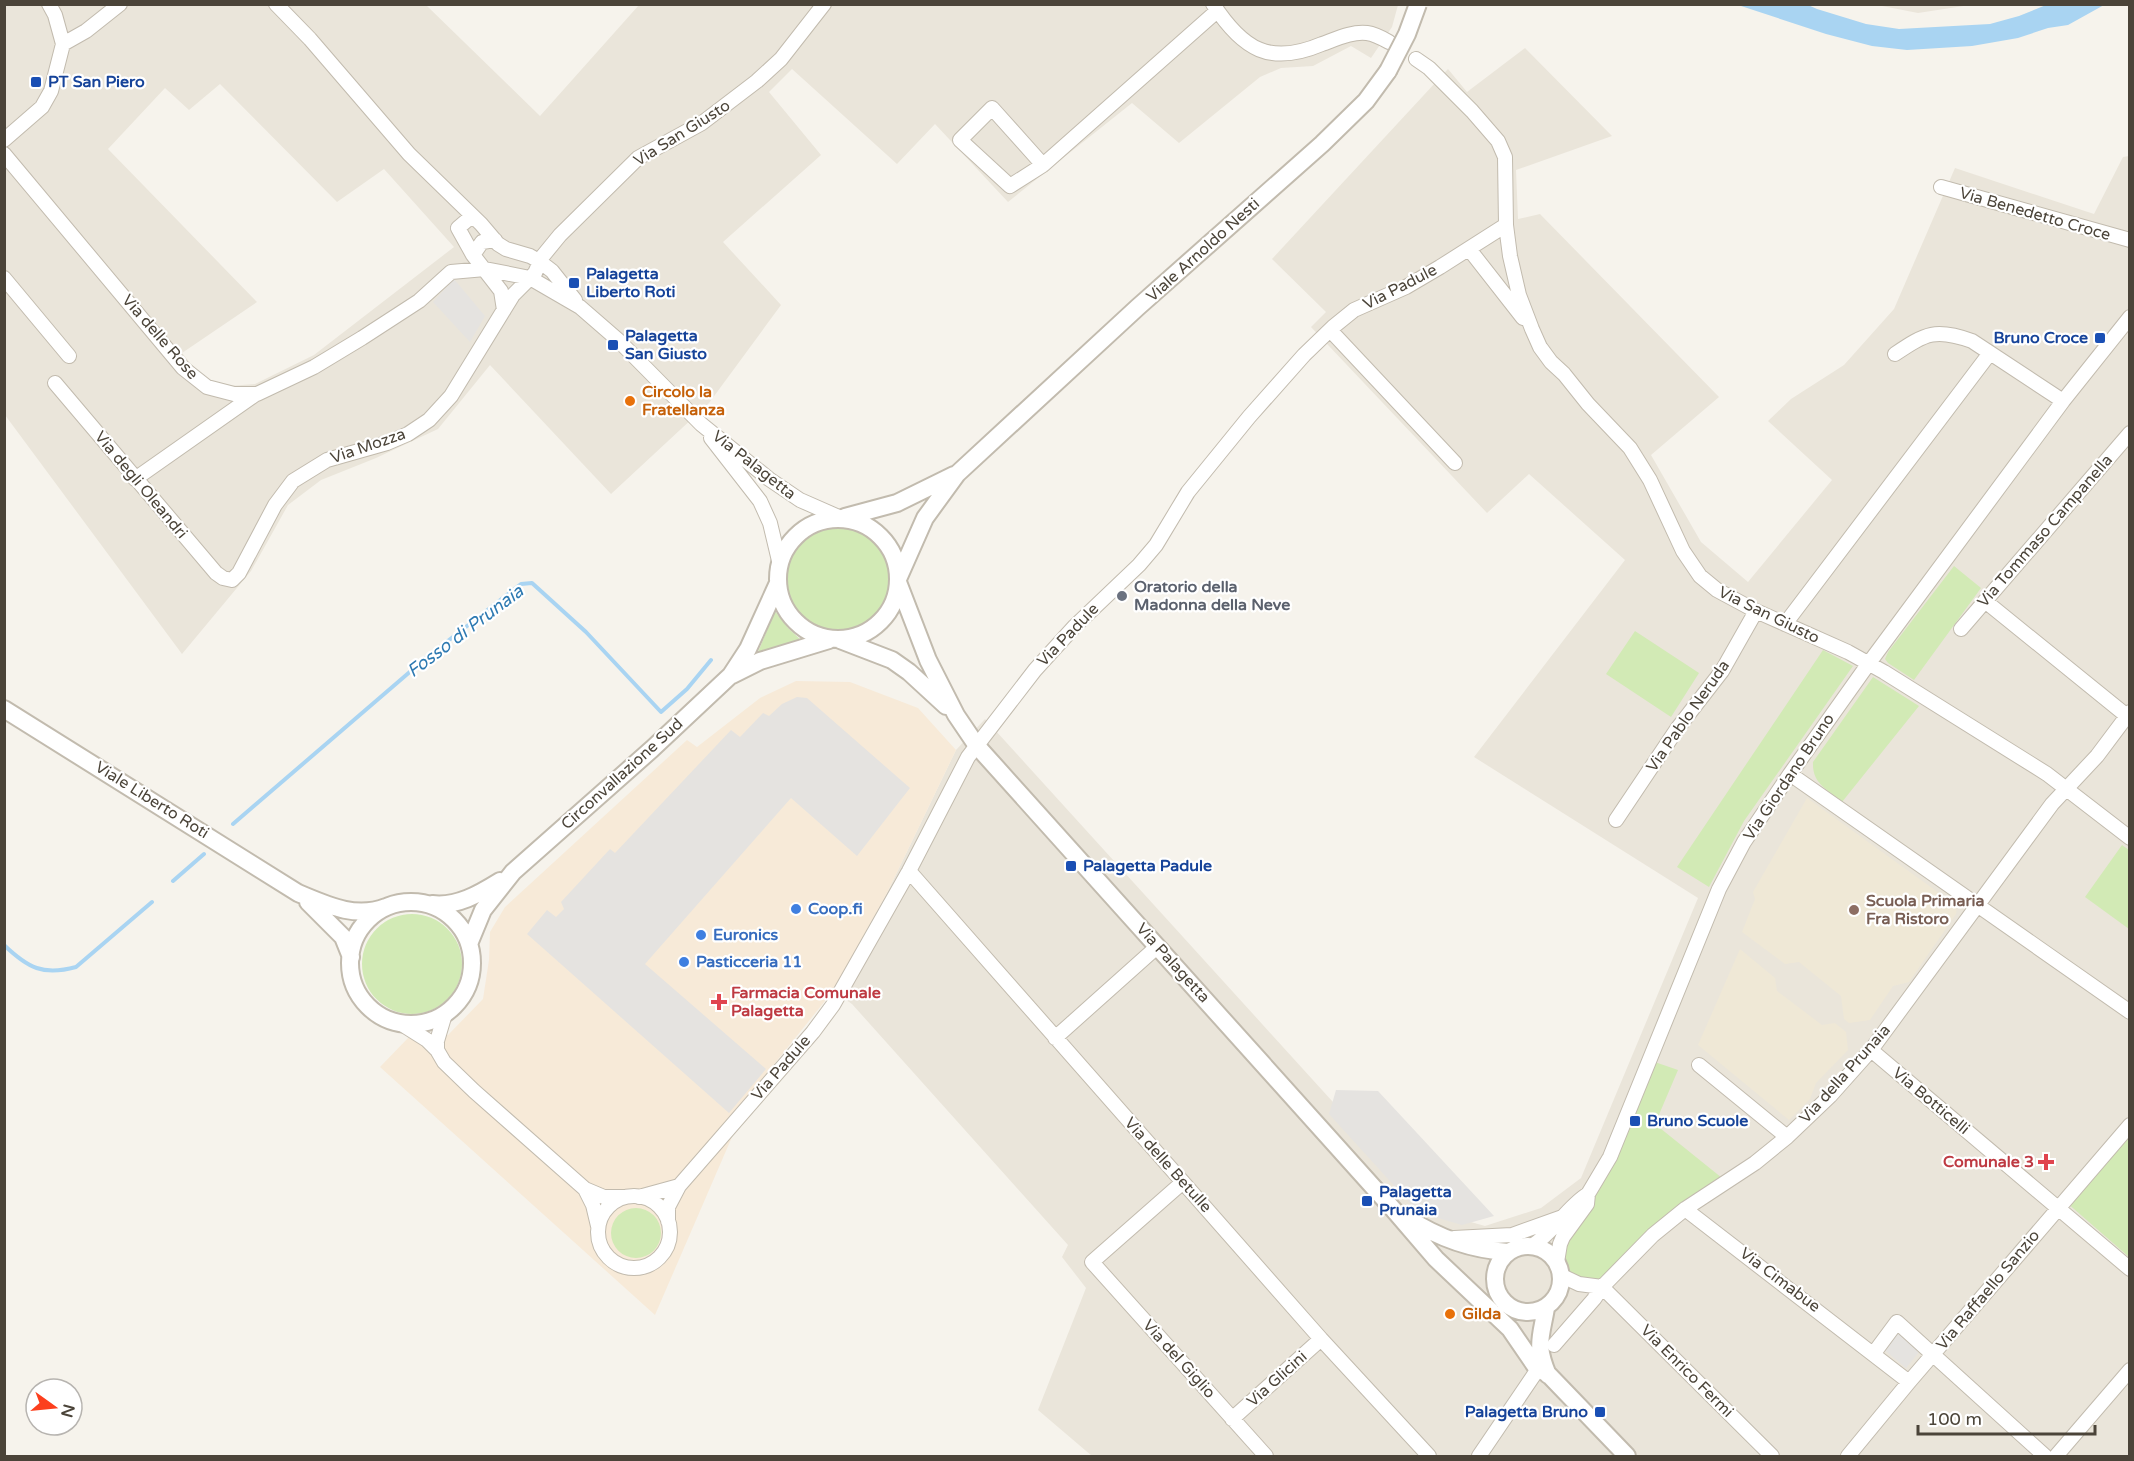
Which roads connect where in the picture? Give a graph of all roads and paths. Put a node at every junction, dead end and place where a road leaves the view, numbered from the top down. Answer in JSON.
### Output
{"nodes":[{"id":1,"x":49,"y":4,"type":"edge"},
{"id":2,"x":120,"y":4,"type":"edge"},
{"id":3,"x":276,"y":4,"type":"edge"},
{"id":4,"x":824,"y":4,"type":"edge"},
{"id":5,"x":1418,"y":4,"type":"edge"},
{"id":6,"x":1215,"y":8,"type":"edge"},
{"id":7,"x":1389,"y":42,"type":"dead end"},
{"id":8,"x":63,"y":44,"type":"junction"},
{"id":9,"x":1416,"y":59,"type":"dead end"},
{"id":10,"x":4,"y":140,"type":"edge"},
{"id":11,"x":4,"y":154,"type":"edge"},
{"id":12,"x":1042,"y":165,"type":"junction"},
{"id":13,"x":1941,"y":187,"type":"dead end"},
{"id":14,"x":472,"y":216,"type":"junction"},
{"id":15,"x":1506,"y":225,"type":"junction"},
{"id":16,"x":495,"y":240,"type":"junction"},
{"id":17,"x":2130,"y":240,"type":"edge"},
{"id":18,"x":1469,"y":249,"type":"junction"},
{"id":19,"x":473,"y":255,"type":"junction"},
{"id":20,"x":539,"y":261,"type":"junction"},
{"id":21,"x":485,"y":269,"type":"junction"},
{"id":22,"x":4,"y":278,"type":"edge"},
{"id":23,"x":530,"y":278,"type":"junction"},
{"id":24,"x":580,"y":307,"type":"junction"},
{"id":25,"x":504,"y":310,"type":"junction"},
{"id":26,"x":2130,"y":317,"type":"edge"},
{"id":27,"x":1532,"y":329,"type":"junction"},
{"id":28,"x":1330,"y":330,"type":"junction"},
{"id":29,"x":1990,"y":353,"type":"junction"},
{"id":30,"x":1895,"y":354,"type":"dead end"},
{"id":31,"x":69,"y":356,"type":"dead end"},
{"id":32,"x":55,"y":383,"type":"dead end"},
{"id":33,"x":257,"y":394,"type":"junction"},
{"id":34,"x":2063,"y":401,"type":"junction"},
{"id":35,"x":701,"y":424,"type":"junction"},
{"id":36,"x":2130,"y":433,"type":"edge"},
{"id":37,"x":1455,"y":463,"type":"dead end"},
{"id":38,"x":957,"y":474,"type":"junction"},
{"id":39,"x":135,"y":479,"type":"junction"},
{"id":40,"x":841,"y":518,"type":"junction"},
{"id":41,"x":780,"y":565,"type":"junction"},
{"id":42,"x":232,"y":580,"type":"joint"},
{"id":43,"x":898,"y":580,"type":"junction"},
{"id":44,"x":777,"y":583,"type":"junction"},
{"id":45,"x":1985,"y":601,"type":"junction"},
{"id":46,"x":1756,"y":611,"type":"junction"},
{"id":47,"x":1785,"y":624,"type":"junction"},
{"id":48,"x":1961,"y":629,"type":"dead end"},
{"id":49,"x":834,"y":639,"type":"junction"},
{"id":50,"x":1869,"y":663,"type":"junction"},
{"id":51,"x":731,"y":675,"type":"junction"},
{"id":52,"x":4,"y":709,"type":"edge"},
{"id":53,"x":2128,"y":714,"type":"edge"},
{"id":54,"x":956,"y":715,"type":"junction"},
{"id":55,"x":977,"y":746,"type":"junction"},
{"id":56,"x":2092,"y":760,"type":"junction"},
{"id":57,"x":1790,"y":774,"type":"junction"},
{"id":58,"x":2047,"y":774,"type":"junction"},
{"id":59,"x":2065,"y":790,"type":"junction"},
{"id":60,"x":1616,"y":820,"type":"dead end"},
{"id":61,"x":2130,"y":838,"type":"edge"},
{"id":62,"x":909,"y":871,"type":"junction"},
{"id":63,"x":513,"y":872,"type":"junction"},
{"id":64,"x":298,"y":893,"type":"junction"},
{"id":65,"x":425,"y":903,"type":"junction"},
{"id":66,"x":1977,"y":906,"type":"junction"},
{"id":67,"x":386,"y":907,"type":"junction"},
{"id":68,"x":469,"y":944,"type":"junction"},
{"id":69,"x":1158,"y":946,"type":"junction"},
{"id":70,"x":351,"y":957,"type":"junction"},
{"id":71,"x":2130,"y":1012,"type":"edge"},
{"id":72,"x":445,"y":1014,"type":"junction"},
{"id":73,"x":400,"y":1023,"type":"junction"},
{"id":74,"x":1055,"y":1038,"type":"junction"},
{"id":75,"x":437,"y":1050,"type":"junction"},
{"id":76,"x":1871,"y":1050,"type":"junction"},
{"id":77,"x":1699,"y":1065,"type":"dead end"},
{"id":78,"x":2130,"y":1125,"type":"edge"},
{"id":79,"x":1787,"y":1137,"type":"junction"},
{"id":80,"x":1183,"y":1182,"type":"junction"},
{"id":81,"x":679,"y":1186,"type":"junction"},
{"id":82,"x":585,"y":1189,"type":"junction"},
{"id":83,"x":1588,"y":1194,"type":"junction"},
{"id":84,"x":633,"y":1197,"type":"junction"},
{"id":85,"x":2058,"y":1208,"type":"junction"},
{"id":86,"x":1393,"y":1209,"type":"junction"},
{"id":87,"x":1685,"y":1209,"type":"junction"},
{"id":88,"x":1565,"y":1216,"type":"junction"},
{"id":89,"x":668,"y":1223,"type":"junction"},
{"id":90,"x":598,"y":1226,"type":"junction"},
{"id":91,"x":1443,"y":1238,"type":"junction"},
{"id":92,"x":1532,"y":1246,"type":"junction"},
{"id":93,"x":1508,"y":1252,"type":"junction"},
{"id":94,"x":1559,"y":1269,"type":"junction"},
{"id":95,"x":2130,"y":1269,"type":"edge"},
{"id":96,"x":1459,"y":1282,"type":"junction"},
{"id":97,"x":1602,"y":1287,"type":"junction"},
{"id":98,"x":1499,"y":1297,"type":"junction"},
{"id":99,"x":1546,"y":1308,"type":"junction"},
{"id":100,"x":1512,"y":1309,"type":"junction"},
{"id":101,"x":1321,"y":1339,"type":"junction"},
{"id":102,"x":1554,"y":1345,"type":"dead end"},
{"id":103,"x":1874,"y":1353,"type":"junction"},
{"id":104,"x":1934,"y":1355,"type":"junction"},
{"id":105,"x":1540,"y":1369,"type":"junction"},
{"id":106,"x":2130,"y":1370,"type":"edge"},
{"id":107,"x":1909,"y":1382,"type":"junction"},
{"id":108,"x":1232,"y":1419,"type":"junction"},
{"id":109,"x":1266,"y":1456,"type":"edge"},
{"id":110,"x":1429,"y":1456,"type":"edge"},
{"id":111,"x":1479,"y":1456,"type":"edge"},
{"id":112,"x":1627,"y":1456,"type":"edge"},
{"id":113,"x":1772,"y":1456,"type":"edge"},
{"id":114,"x":1848,"y":1456,"type":"edge"},
{"id":115,"x":2045,"y":1456,"type":"edge"},
{"id":116,"x":2056,"y":1456,"type":"edge"}],
"edges":[{"from":1,"to":8,"type":"street"},
{"from":2,"to":8,"type":"street"},
{"from":3,"to":14,"type":"street"},
{"from":4,"to":20,"type":"street","name":"Via San Giusto"},
{"from":5,"to":38,"type":"street","name":"Viale Arnoldo Nesti","bridge":true},
{"from":6,"to":7,"type":"street"},
{"from":6,"to":12,"type":"street"},
{"from":8,"to":10,"type":"street"},
{"from":9,"to":15,"type":"street","name":"Via San Giusto"},
{"from":11,"to":33,"type":"street","name":"Via delle Rose"},
{"from":12,"to":12,"type":"street"},
{"from":13,"to":17,"type":"street","name":"Via Benedetto Croce"},
{"from":14,"to":16,"type":"street"},
{"from":14,"to":19,"type":"street"},
{"from":15,"to":18,"type":"street","name":"Via Padule"},
{"from":15,"to":27,"type":"street","name":"Via San Giusto"},
{"from":16,"to":19,"type":"street"},
{"from":16,"to":20,"type":"street"},
{"from":18,"to":27,"type":"street","name":"Via San Giusto"},
{"from":18,"to":28,"type":"street","name":"Via Padule"},
{"from":19,"to":21,"type":"street"},
{"from":20,"to":23,"type":"street","name":"Via San Giusto"},
{"from":20,"to":24,"type":"street","name":"Via Palagetta"},
{"from":21,"to":23,"type":"street"},
{"from":21,"to":25,"type":"street"},
{"from":21,"to":33,"type":"street","name":"Via delle Rose"},
{"from":22,"to":31,"type":"street"},
{"from":23,"to":24,"type":"street","name":"Via Palagetta"},
{"from":23,"to":25,"type":"street","name":"Via Mozza"},
{"from":24,"to":35,"type":"street","name":"Via Palagetta"},
{"from":25,"to":42,"type":"street","name":"Via Mozza"},
{"from":26,"to":34,"type":"street","name":"Via Giordano Bruno"},
{"from":27,"to":46,"type":"street","name":"Via San Giusto"},
{"from":28,"to":37,"type":"street"},
{"from":28,"to":55,"type":"street","name":"Via Padule"},
{"from":29,"to":30,"type":"street"},
{"from":29,"to":34,"type":"street"},
{"from":29,"to":47,"type":"street"},
{"from":32,"to":39,"type":"street","name":"Via degli Oleandri"},
{"from":33,"to":39,"type":"street"},
{"from":34,"to":50,"type":"street","name":"Via Giordano Bruno"},
{"from":35,"to":40,"type":"street","name":"Via Palagetta"},
{"from":35,"to":41,"type":"street","name":"Via Palagetta"},
{"from":36,"to":45,"type":"street","name":"Via Tommaso Campanella"},
{"from":38,"to":40,"type":"street","name":"Viale Arnoldo Nesti"},
{"from":38,"to":43,"type":"street","name":"Viale Arnoldo Nesti"},
{"from":39,"to":42,"type":"street","name":"Via degli Oleandri"},
{"from":40,"to":41,"type":"street","name":"Via Palagetta"},
{"from":40,"to":43,"type":"street","name":"Via Palagetta"},
{"from":41,"to":44,"type":"street","name":"Via Palagetta"},
{"from":43,"to":49,"type":"street"},
{"from":43,"to":54,"type":"street","name":"Via Palagetta"},
{"from":44,"to":49,"type":"street","name":"Via Palagetta"},
{"from":44,"to":51,"type":"street","name":"Circonvallazione Sud"},
{"from":45,"to":48,"type":"street","name":"Via Tommaso Campanella"},
{"from":45,"to":53,"type":"street"},
{"from":46,"to":47,"type":"street","name":"Via San Giusto"},
{"from":46,"to":60,"type":"street","name":"Via Pablo Neruda"},
{"from":47,"to":50,"type":"street","name":"Via San Giusto"},
{"from":49,"to":51,"type":"street","name":"Circonvallazione Sud"},
{"from":49,"to":54,"type":"street","name":"Via Palagetta"},
{"from":50,"to":57,"type":"street","name":"Via Giordano Bruno"},
{"from":50,"to":58,"type":"street","name":"Via San Giusto"},
{"from":51,"to":63,"type":"street","name":"Circonvallazione Sud"},
{"from":52,"to":64,"type":"street","name":"Viale Liberto Roti"},
{"from":53,"to":56,"type":"street","name":"Via della Prunaia"},
{"from":54,"to":55,"type":"street","name":"Via Palagetta"},
{"from":55,"to":62,"type":"street","name":"Via Padule"},
{"from":55,"to":69,"type":"street","name":"Via Palagetta"},
{"from":56,"to":58,"type":"street"},
{"from":56,"to":59,"type":"street","name":"Via della Prunaia"},
{"from":57,"to":66,"type":"street"},
{"from":57,"to":83,"type":"street","name":"Via Giordano Bruno"},
{"from":58,"to":59,"type":"street","name":"Via San Giusto"},
{"from":59,"to":61,"type":"street","name":"Via San Giusto"},
{"from":59,"to":66,"type":"street","name":"Via della Prunaia"},
{"from":62,"to":74,"type":"street","name":"Via delle Betulle"},
{"from":62,"to":81,"type":"street","name":"Via Padule"},
{"from":63,"to":65,"type":"street","name":"Circonvallazione Sud"},
{"from":63,"to":68,"type":"street","name":"Circonvallazione Sud"},
{"from":64,"to":67,"type":"street","name":"Viale Liberto Roti"},
{"from":64,"to":70,"type":"street","name":"Viale Liberto Roti"},
{"from":65,"to":67,"type":"street","name":"Circonvallazione Sud"},
{"from":65,"to":68,"type":"street","name":"Circonvallazione Sud"},
{"from":66,"to":71,"type":"street"},
{"from":66,"to":76,"type":"street","name":"Via della Prunaia"},
{"from":67,"to":70,"type":"street"},
{"from":68,"to":72,"type":"street","name":"Circonvallazione Sud"},
{"from":69,"to":74,"type":"street"},
{"from":69,"to":86,"type":"street","name":"Via Palagetta"},
{"from":70,"to":73,"type":"street"},
{"from":72,"to":73,"type":"street"},
{"from":72,"to":75,"type":"street"},
{"from":73,"to":75,"type":"street"},
{"from":74,"to":80,"type":"street","name":"Via delle Betulle"},
{"from":75,"to":82,"type":"street"},
{"from":76,"to":79,"type":"street","name":"Via della Prunaia"},
{"from":76,"to":85,"type":"street","name":"Via Botticelli"},
{"from":77,"to":79,"type":"street"},
{"from":78,"to":85,"type":"street","name":"Via Raffaello Sanzio"},
{"from":79,"to":87,"type":"street","name":"Via della Prunaia"},
{"from":80,"to":101,"type":"street","name":"Via delle Betulle"},
{"from":80,"to":108,"type":"street","name":"Via del Giglio"},
{"from":81,"to":84,"type":"street"},
{"from":81,"to":89,"type":"street"},
{"from":82,"to":84,"type":"street"},
{"from":82,"to":90,"type":"street"},
{"from":83,"to":88,"type":"street","name":"Via Giordano Bruno"},
{"from":83,"to":94,"type":"street","name":"Via Giordano Bruno"},
{"from":84,"to":89,"type":"street"},
{"from":84,"to":90,"type":"street"},
{"from":85,"to":95,"type":"street","name":"Via Botticelli"},
{"from":85,"to":104,"type":"street","name":"Via Raffaello Sanzio"},
{"from":86,"to":91,"type":"street","name":"Via Palagetta"},
{"from":86,"to":96,"type":"street","name":"Via Palagetta"},
{"from":87,"to":97,"type":"street","name":"Via della Prunaia"},
{"from":87,"to":103,"type":"street","name":"Via Cimabue"},
{"from":88,"to":91,"type":"street","name":"Via Giordano Bruno"},
{"from":88,"to":92,"type":"street","name":"Via Giordano Bruno"},
{"from":89,"to":90,"type":"street"},
{"from":91,"to":93,"type":"street","name":"Via Palagetta"},
{"from":92,"to":93,"type":"street","name":"Via Palagetta"},
{"from":92,"to":94,"type":"street"},
{"from":93,"to":98,"type":"street"},
{"from":94,"to":97,"type":"street"},
{"from":94,"to":99,"type":"street","name":"Via Palagetta"},
{"from":96,"to":98,"type":"street","name":"Via Palagetta"},
{"from":96,"to":105,"type":"street","name":"Via Palagetta"},
{"from":97,"to":102,"type":"street","name":"Via della Prunaia"},
{"from":97,"to":113,"type":"street","name":"Via Enrico Fermi"},
{"from":98,"to":100,"type":"street","name":"Via Palagetta"},
{"from":99,"to":100,"type":"street"},
{"from":99,"to":105,"type":"street","name":"Via Palagetta"},
{"from":100,"to":105,"type":"street","name":"Via Palagetta"},
{"from":101,"to":108,"type":"street","name":"Via Glicini"},
{"from":101,"to":110,"type":"street","name":"Via delle Betulle"},
{"from":103,"to":104,"type":"street"},
{"from":103,"to":107,"type":"street","name":"Via Cimabue"},
{"from":104,"to":107,"type":"street","name":"Via Raffaello Sanzio"},
{"from":104,"to":115,"type":"street"},
{"from":105,"to":111,"type":"street"},
{"from":105,"to":112,"type":"street","name":"Via Palagetta"},
{"from":106,"to":116,"type":"street"},
{"from":107,"to":114,"type":"street","name":"Via Raffaello Sanzio"},
{"from":108,"to":109,"type":"street","name":"Via del Giglio"}]}
